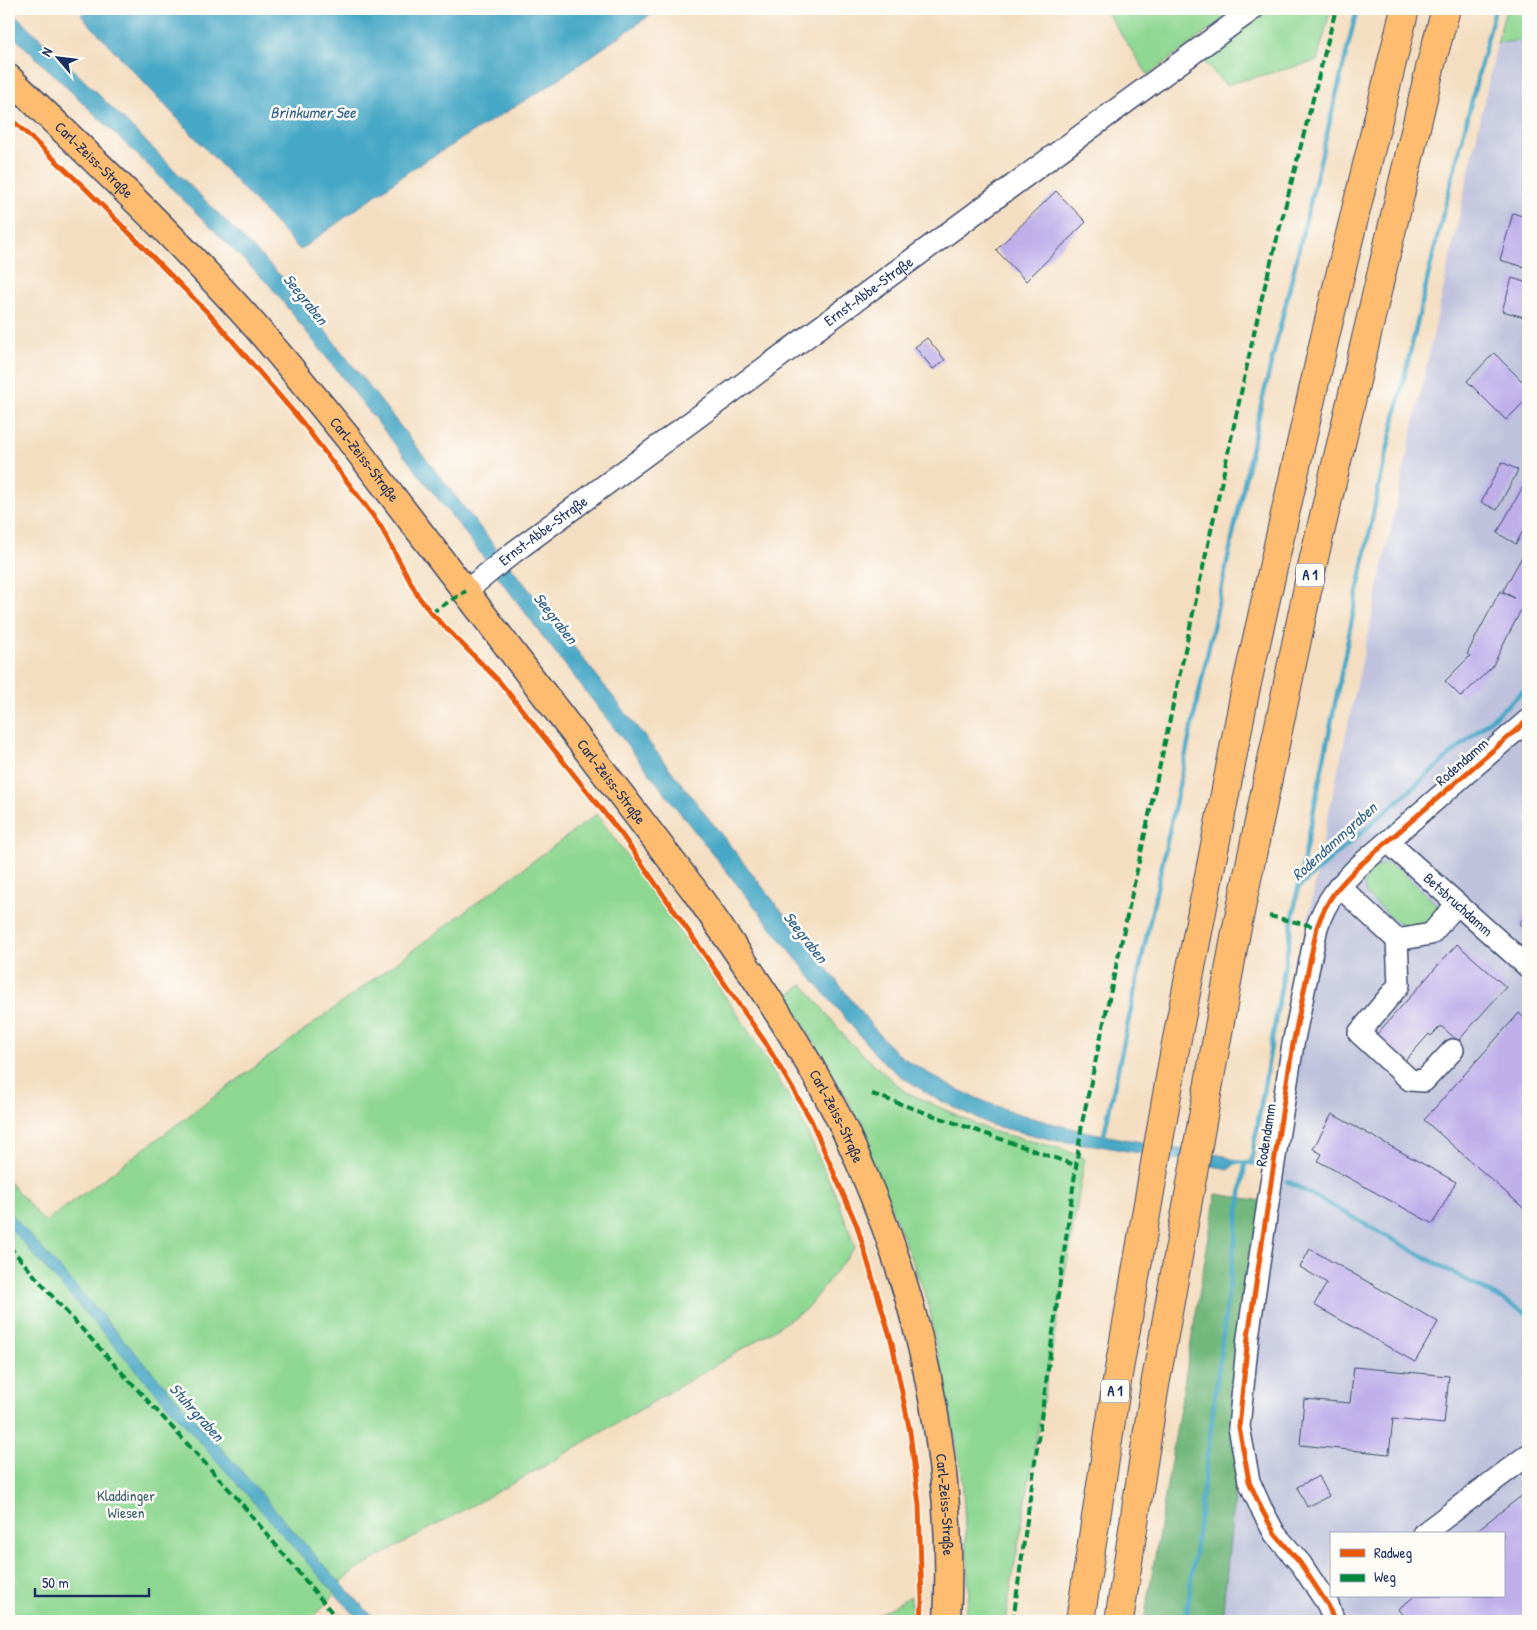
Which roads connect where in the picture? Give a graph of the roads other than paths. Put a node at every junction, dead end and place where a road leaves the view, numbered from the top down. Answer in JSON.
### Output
{"nodes":[{"id":1,"x":1253,"y":9,"type":"edge"},
{"id":2,"x":1405,"y":9,"type":"edge"},
{"id":3,"x":1446,"y":9,"type":"edge"},
{"id":4,"x":9,"y":78,"type":"edge"},
{"id":5,"x":466,"y":591,"type":"junction"},
{"id":6,"x":1528,"y":720,"type":"edge"},
{"id":7,"x":1388,"y":842,"type":"junction"},
{"id":8,"x":1339,"y":886,"type":"junction"},
{"id":9,"x":1457,"y":904,"type":"junction"},
{"id":10,"x":1397,"y":940,"type":"junction"},
{"id":11,"x":1528,"y":967,"type":"edge"},
{"id":12,"x":1453,"y":1050,"type":"dead end"},
{"id":13,"x":1528,"y":1455,"type":"edge"},
{"id":14,"x":1426,"y":1532,"type":"edge"},
{"id":15,"x":1334,"y":1607,"type":"edge"},
{"id":16,"x":947,"y":1621,"type":"edge"},
{"id":17,"x":1080,"y":1621,"type":"edge"},
{"id":18,"x":1119,"y":1621,"type":"edge"}],
"edges":[{"from":1,"to":5,"type":"street","name":"Ernst-Abbe-Straße"},
{"from":2,"to":17,"type":"highway","number":"A 1"},
{"from":3,"to":18,"type":"highway","number":"A 1"},
{"from":4,"to":5,"type":"main road","name":"Carl-Zeiss-Straße"},
{"from":5,"to":16,"type":"main road","name":"Carl-Zeiss-Straße"},
{"from":6,"to":7,"type":"street","name":"Rodendamm"},
{"from":7,"to":8,"type":"street","name":"Rodendamm"},
{"from":7,"to":9,"type":"street","name":"Betsbruchdamm"},
{"from":8,"to":10,"type":"street"},
{"from":8,"to":15,"type":"street","name":"Rodendamm"},
{"from":9,"to":10,"type":"street"},
{"from":9,"to":11,"type":"street","name":"Betsbruchdamm"},
{"from":10,"to":12,"type":"street"},
{"from":13,"to":14,"type":"street"}]}
